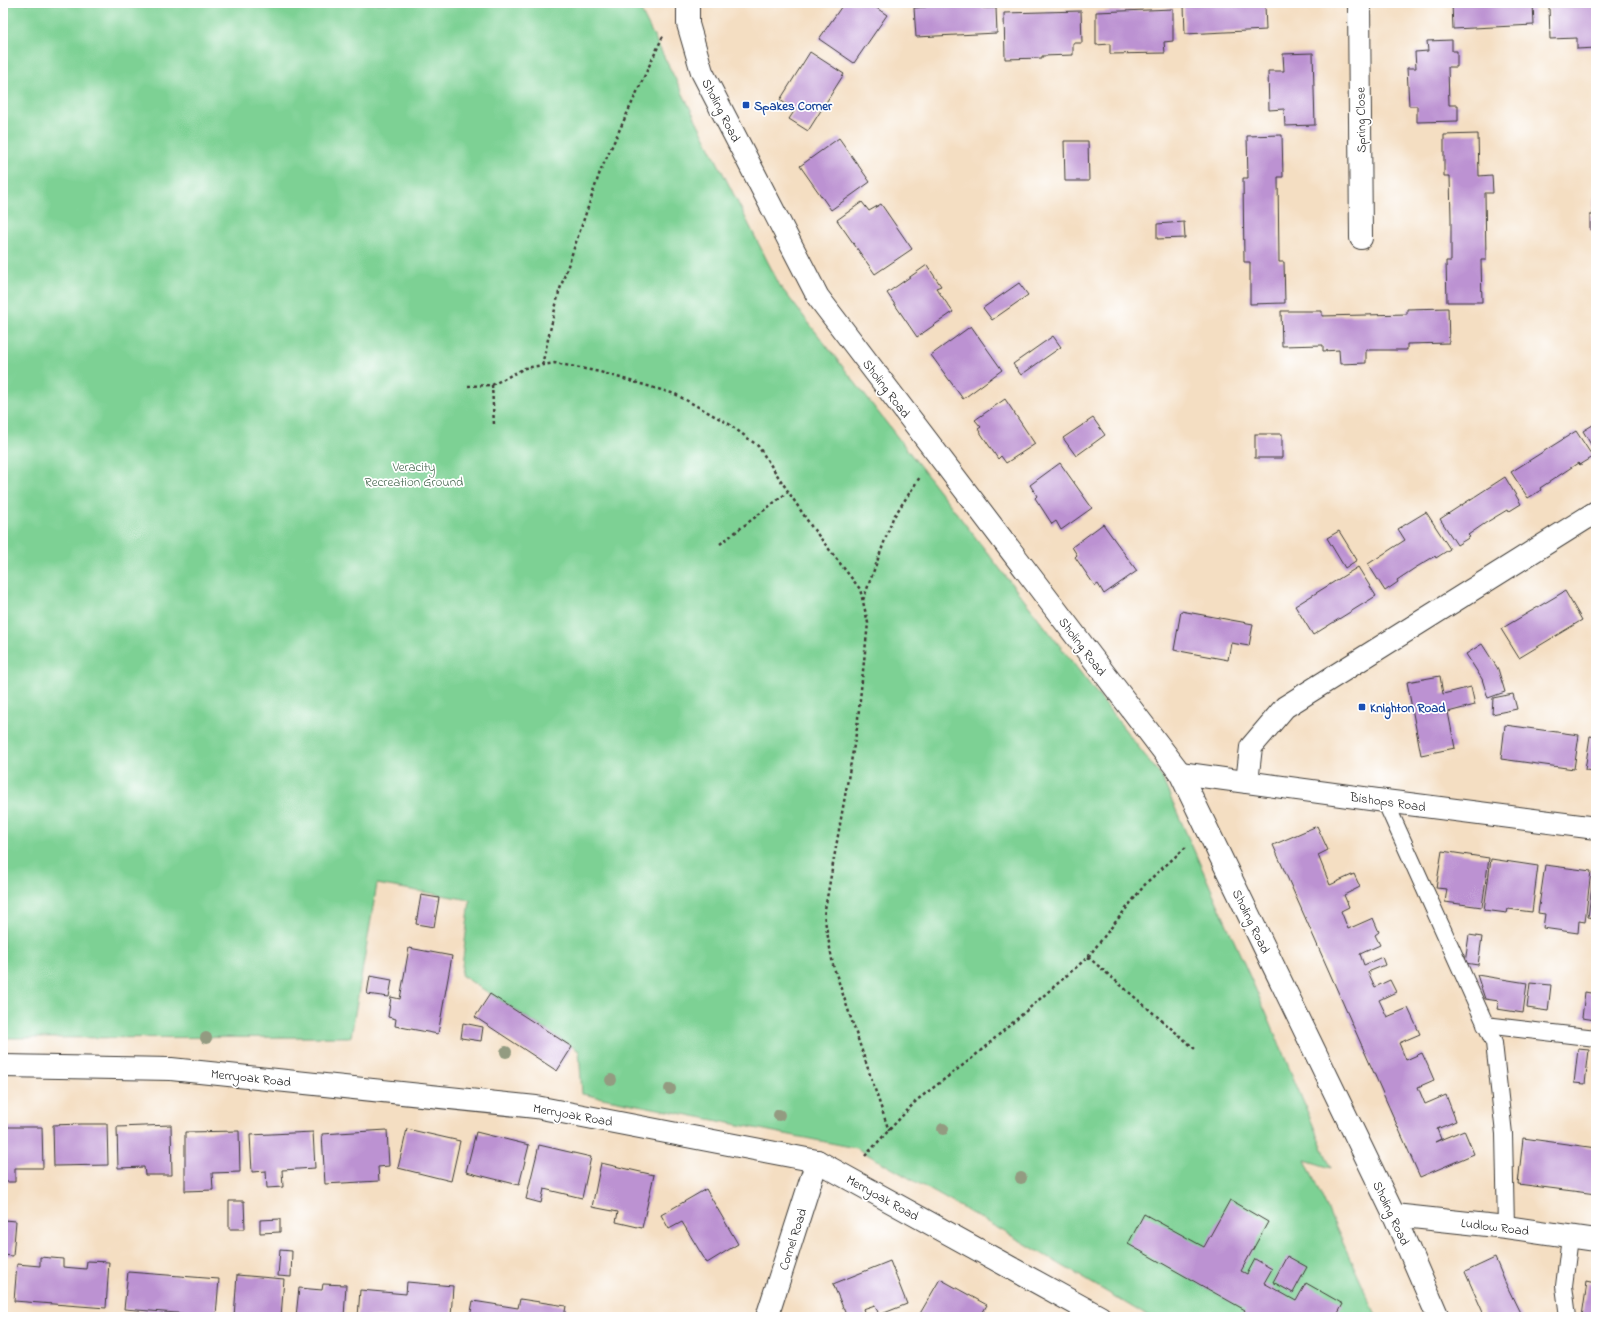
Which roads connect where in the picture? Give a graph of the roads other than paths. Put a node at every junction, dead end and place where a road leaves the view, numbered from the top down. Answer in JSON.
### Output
{"nodes":[{"id":1,"x":1359,"y":3,"type":"edge"},
{"id":2,"x":688,"y":14,"type":"edge"},
{"id":3,"x":1362,"y":238,"type":"dead end"},
{"id":4,"x":1596,"y":512,"type":"edge"},
{"id":5,"x":1180,"y":773,"type":"junction"},
{"id":6,"x":1247,"y":782,"type":"junction"},
{"id":7,"x":1385,"y":801,"type":"junction"},
{"id":8,"x":1596,"y":828,"type":"edge"},
{"id":9,"x":1485,"y":1025,"type":"junction"},
{"id":10,"x":1596,"y":1038,"type":"edge"},
{"id":11,"x":3,"y":1066,"type":"edge"},
{"id":12,"x":817,"y":1161,"type":"junction"},
{"id":13,"x":1394,"y":1214,"type":"junction"},
{"id":14,"x":1506,"y":1226,"type":"junction"},
{"id":15,"x":1570,"y":1237,"type":"junction"},
{"id":16,"x":1596,"y":1240,"type":"edge"},
{"id":17,"x":768,"y":1317,"type":"edge"},
{"id":18,"x":1100,"y":1317,"type":"edge"},
{"id":19,"x":1438,"y":1317,"type":"edge"},
{"id":20,"x":1568,"y":1317,"type":"edge"}],
"edges":[{"from":1,"to":3,"type":"street","name":"Spring Close"},
{"from":2,"to":5,"type":"street","name":"Sholing Road"},
{"from":4,"to":6,"type":"street"},
{"from":5,"to":6,"type":"street","name":"Bishops Road"},
{"from":5,"to":13,"type":"street","name":"Sholing Road"},
{"from":6,"to":7,"type":"street","name":"Bishops Road"},
{"from":7,"to":8,"type":"street","name":"Bishops Road"},
{"from":7,"to":9,"type":"lane"},
{"from":9,"to":10,"type":"lane"},
{"from":9,"to":14,"type":"lane"},
{"from":11,"to":12,"type":"street","name":"Merryoak Road"},
{"from":12,"to":17,"type":"street","name":"Cornel Road"},
{"from":12,"to":18,"type":"street","name":"Merryoak Road"},
{"from":13,"to":14,"type":"street","name":"Ludlow Road"},
{"from":13,"to":19,"type":"street","name":"Sholing Road"},
{"from":14,"to":15,"type":"street","name":"Ludlow Road"},
{"from":15,"to":16,"type":"street","name":"Ludlow Road"},
{"from":15,"to":20,"type":"lane"}]}
